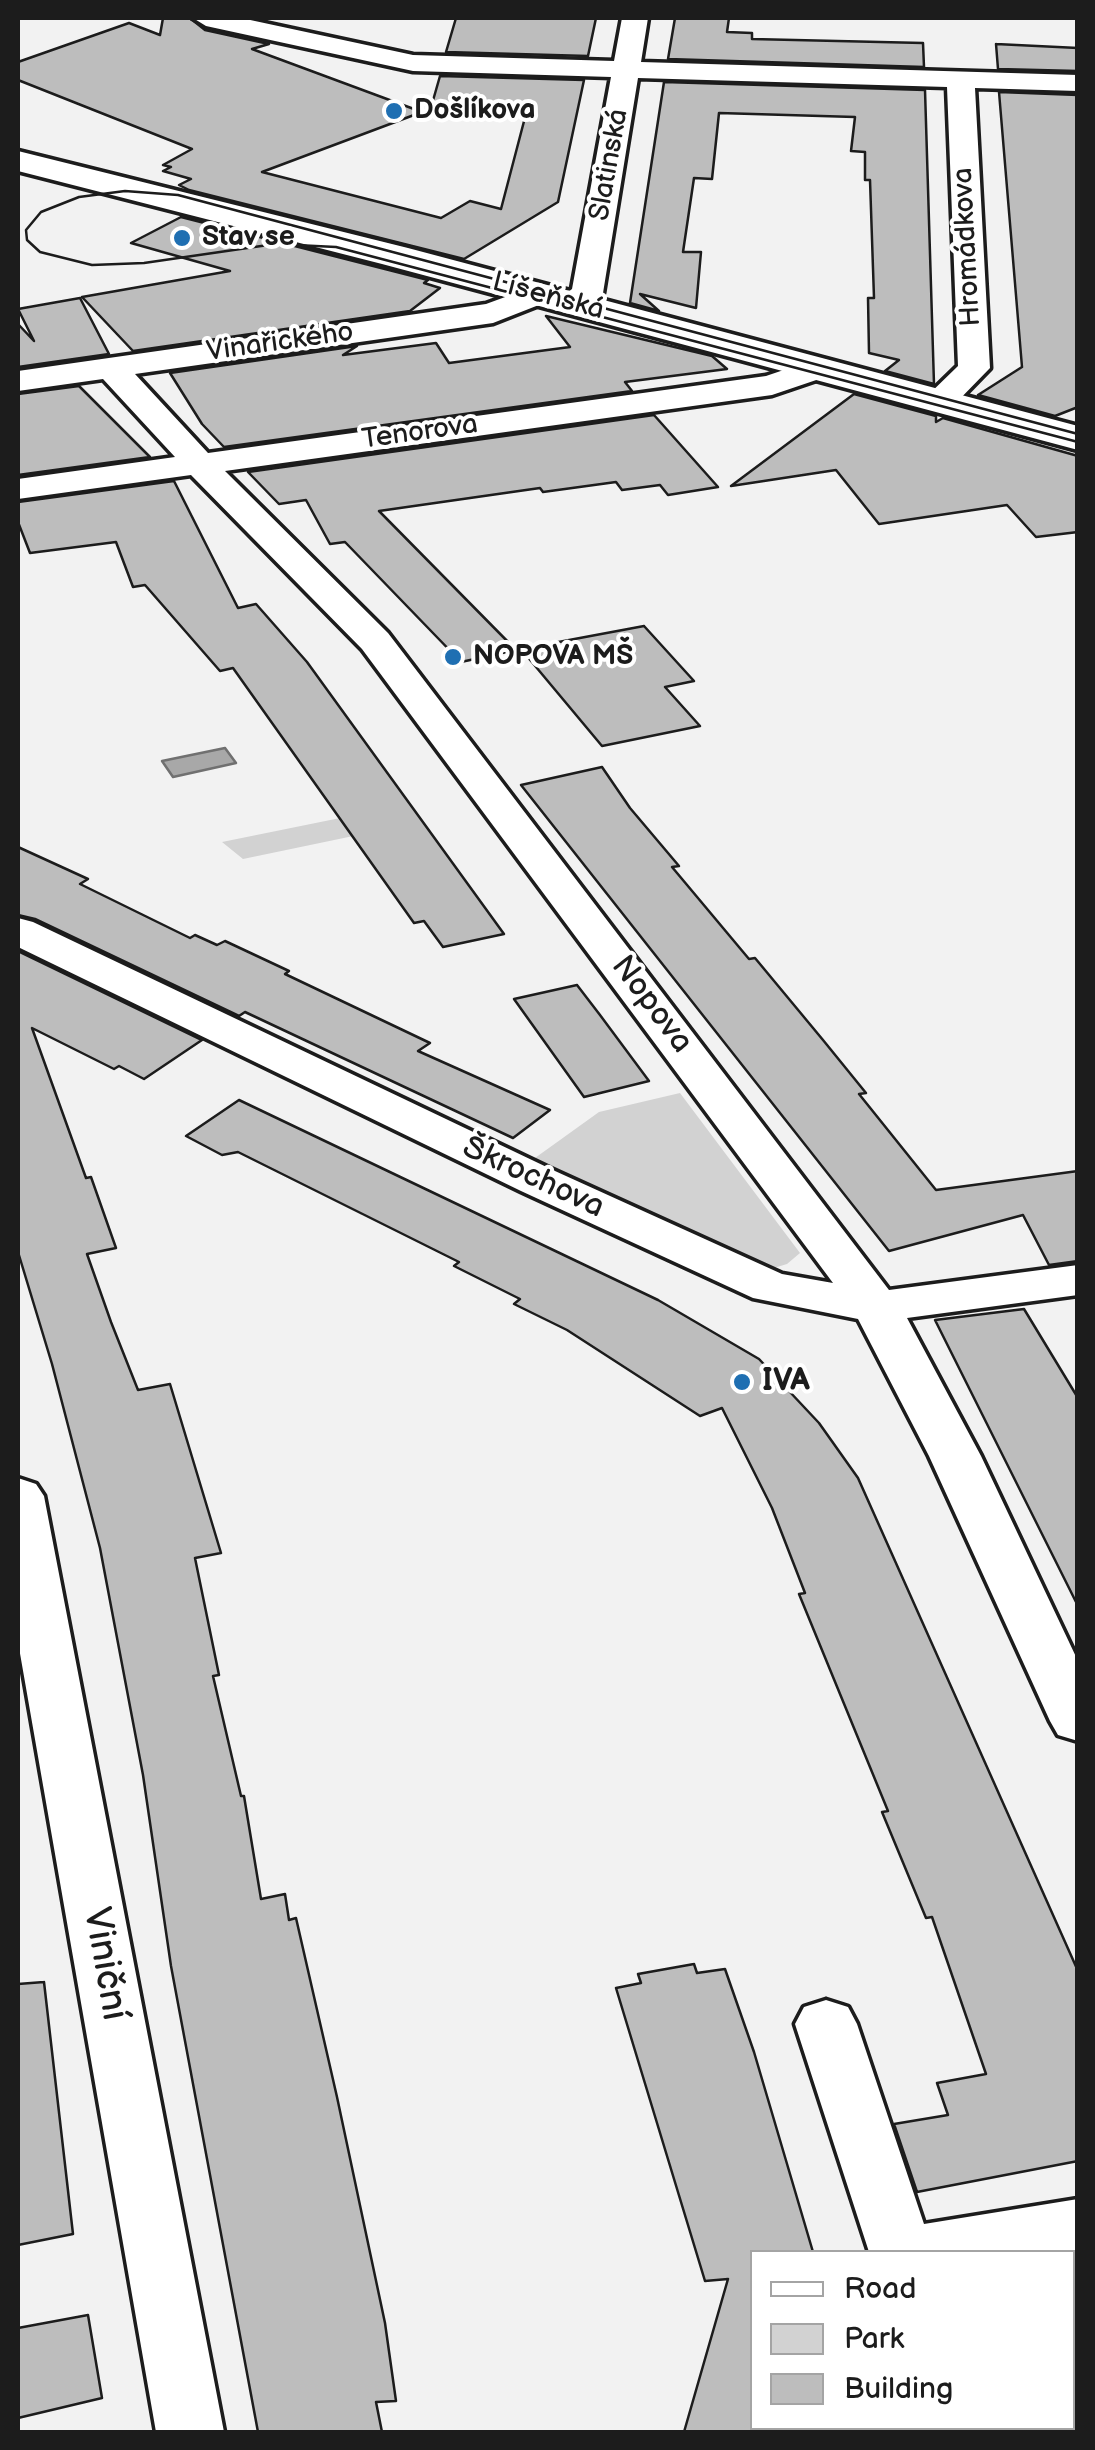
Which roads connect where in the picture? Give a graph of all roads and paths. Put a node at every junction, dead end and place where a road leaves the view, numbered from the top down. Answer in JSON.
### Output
{"nodes":[{"id":1,"x":206,"y":18,"type":"edge"},
{"id":2,"x":635,"y":18,"type":"edge"},
{"id":3,"x":367,"y":26,"type":"dead end"},
{"id":4,"x":334,"y":47,"type":"junction"},
{"id":5,"x":626,"y":71,"type":"junction"},
{"id":6,"x":960,"y":80,"type":"junction"},
{"id":7,"x":1078,"y":83,"type":"edge"},
{"id":8,"x":18,"y":161,"type":"edge"},
{"id":9,"x":554,"y":299,"type":"junction"},
{"id":10,"x":111,"y":368,"type":"junction"},
{"id":11,"x":819,"y":368,"type":"junction"},
{"id":12,"x":18,"y":381,"type":"edge"},
{"id":13,"x":940,"y":400,"type":"junction"},
{"id":14,"x":1078,"y":438,"type":"edge"},
{"id":15,"x":199,"y":464,"type":"junction"},
{"id":16,"x":18,"y":489,"type":"edge"},
{"id":17,"x":18,"y":931,"type":"edge"},
{"id":18,"x":1078,"y":1280,"type":"edge"},
{"id":19,"x":876,"y":1307,"type":"junction"},
{"id":20,"x":18,"y":1496,"type":"edge"},
{"id":21,"x":1078,"y":1721,"type":"edge"},
{"id":22,"x":826,"y":2024,"type":"dead end"},
{"id":23,"x":1078,"y":2226,"type":"edge"},
{"id":24,"x":900,"y":2250,"type":"edge"},
{"id":25,"x":931,"y":2250,"type":"edge"},
{"id":26,"x":190,"y":2432,"type":"edge"}],
"edges":[{"from":1,"to":4,"type":"street"},
{"from":2,"to":5,"type":"street","name":"Slatinská"},
{"from":3,"to":4,"type":"street"},
{"from":4,"to":5,"type":"street"},
{"from":5,"to":6,"type":"street"},
{"from":5,"to":9,"type":"street","name":"Slatinská"},
{"from":6,"to":7,"type":"street"},
{"from":6,"to":13,"type":"street","name":"Hromádkova"},
{"from":8,"to":9,"type":"street","name":"Líšeňská"},
{"from":9,"to":10,"type":"street","name":"Vinařického"},
{"from":9,"to":11,"type":"street","name":"Líšeňská"},
{"from":10,"to":12,"type":"street","name":"Vinařického"},
{"from":10,"to":15,"type":"street","name":"Nopova"},
{"from":11,"to":13,"type":"street","name":"Líšeňská"},
{"from":11,"to":15,"type":"street","name":"Tenorova"},
{"from":13,"to":14,"type":"street","name":"Líšeňská"},
{"from":15,"to":16,"type":"street","name":"Tenorova"},
{"from":15,"to":19,"type":"street","name":"Nopova"},
{"from":17,"to":19,"type":"street","name":"Škrochova"},
{"from":18,"to":19,"type":"street","name":"Škrochova"},
{"from":19,"to":21,"type":"street","name":"Nopova"},
{"from":20,"to":26,"type":"street","name":"Viniční"},
{"from":22,"to":24,"type":"street"},
{"from":23,"to":25,"type":"street"}]}
